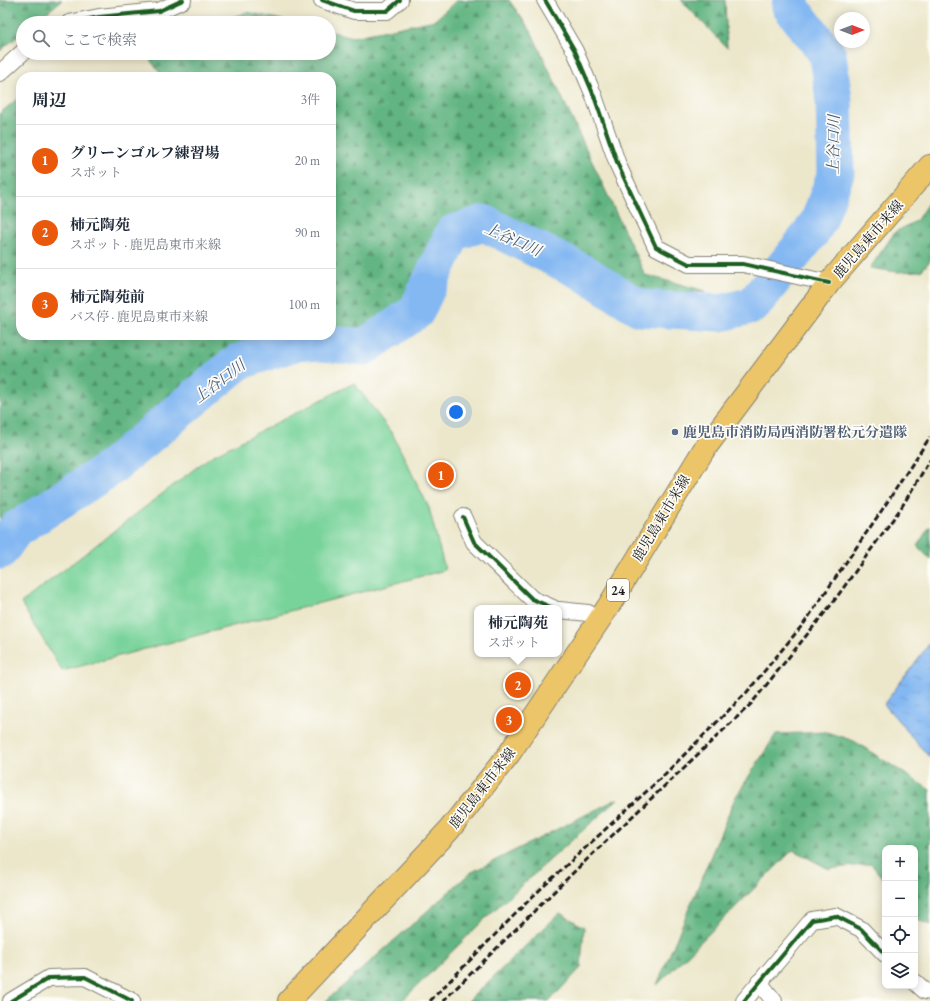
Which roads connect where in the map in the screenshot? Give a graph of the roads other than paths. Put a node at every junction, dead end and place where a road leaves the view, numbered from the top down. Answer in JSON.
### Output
{"nodes":[{"id":1,"x":183,"y":0,"type":"edge"},
{"id":2,"x":322,"y":0,"type":"edge"},
{"id":3,"x":400,"y":0,"type":"edge"},
{"id":4,"x":545,"y":0,"type":"edge"},
{"id":5,"x":99,"y":16,"type":"edge"},
{"id":6,"x":16,"y":58,"type":"edge"},
{"id":7,"x":0,"y":73,"type":"edge"},
{"id":8,"x":930,"y":166,"type":"edge"},
{"id":9,"x":829,"y":283,"type":"junction"},
{"id":10,"x":463,"y":517,"type":"dead end"},
{"id":11,"x":545,"y":605,"type":"edge"},
{"id":12,"x":562,"y":610,"type":"edge"},
{"id":13,"x":599,"y":619,"type":"junction"},
{"id":14,"x":884,"y":953,"type":"edge"},
{"id":15,"x":759,"y":982,"type":"junction"},
{"id":16,"x":12,"y":1001,"type":"edge"},
{"id":17,"x":132,"y":1001,"type":"edge"},
{"id":18,"x":289,"y":1001,"type":"edge"},
{"id":19,"x":744,"y":1001,"type":"edge"},
{"id":20,"x":774,"y":1001,"type":"edge"}],
"edges":[{"from":1,"to":5,"type":"street"},
{"from":2,"to":3,"type":"street"},
{"from":4,"to":9,"type":"street"},
{"from":6,"to":7,"type":"street"},
{"from":8,"to":9,"type":"main road","name":"鹿児島東市来線","number":"24"},
{"from":9,"to":13,"type":"main road","name":"鹿児島東市来線","number":"24"},
{"from":10,"to":11,"type":"street"},
{"from":12,"to":13,"type":"street"},
{"from":13,"to":18,"type":"main road","name":"鹿児島東市来線","number":"24"},
{"from":14,"to":15,"type":"street"},
{"from":15,"to":19,"type":"street"},
{"from":15,"to":20,"type":"street"},
{"from":16,"to":17,"type":"street"}]}
